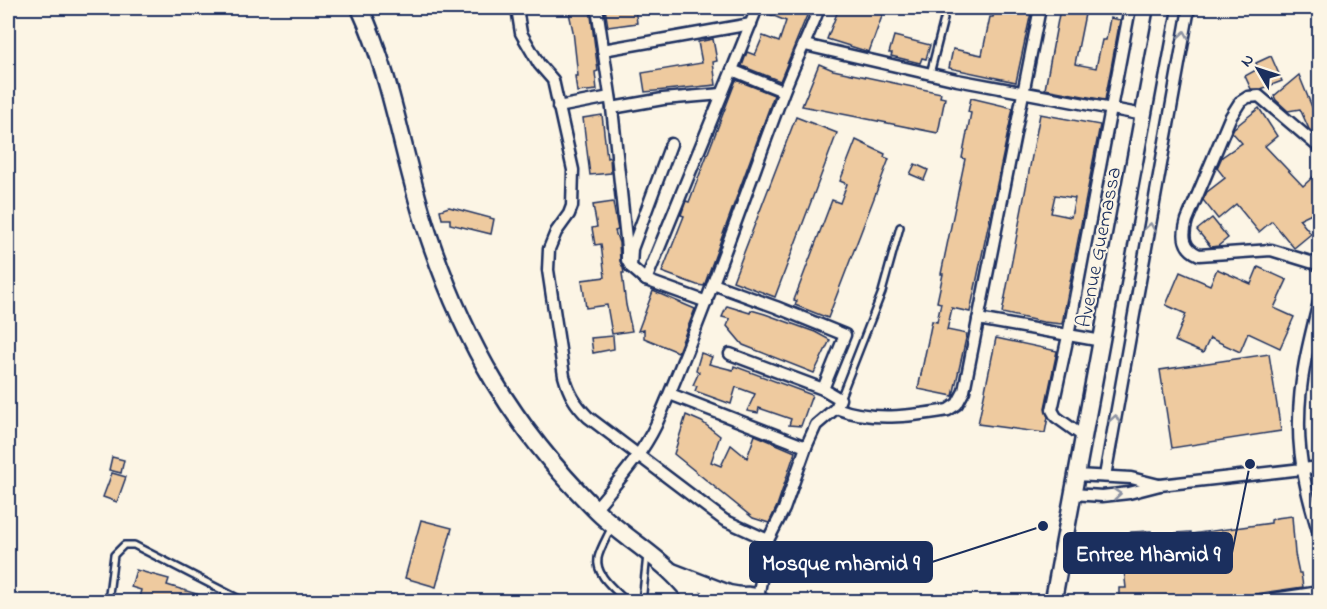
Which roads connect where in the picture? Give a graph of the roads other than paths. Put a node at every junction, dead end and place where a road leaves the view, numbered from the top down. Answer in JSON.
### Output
{"nodes":[{"id":1,"x":360,"y":8,"type":"edge"},
{"id":2,"x":517,"y":8,"type":"edge"},
{"id":3,"x":597,"y":8,"type":"edge"},
{"id":4,"x":757,"y":8,"type":"edge"},
{"id":5,"x":819,"y":8,"type":"edge"},
{"id":6,"x":1040,"y":8,"type":"edge"},
{"id":7,"x":1130,"y":8,"type":"edge"},
{"id":8,"x":1164,"y":8,"type":"edge"},
{"id":9,"x":1189,"y":8,"type":"edge"},
{"id":10,"x":944,"y":20,"type":"dead end"},
{"id":11,"x":751,"y":24,"type":"junction"},
{"id":12,"x":805,"y":45,"type":"junction"},
{"id":13,"x":603,"y":50,"type":"junction"},
{"id":14,"x":732,"y":70,"type":"junction"},
{"id":15,"x":930,"y":74,"type":"junction"},
{"id":16,"x":783,"y":92,"type":"junction"},
{"id":17,"x":1022,"y":93,"type":"junction"},
{"id":18,"x":722,"y":94,"type":"junction"},
{"id":19,"x":611,"y":103,"type":"junction"},
{"id":20,"x":558,"y":107,"type":"junction"},
{"id":21,"x":1111,"y":110,"type":"junction"},
{"id":22,"x":1144,"y":115,"type":"junction"},
{"id":23,"x":671,"y":144,"type":"dead end"},
{"id":24,"x":1320,"y":148,"type":"edge"},
{"id":25,"x":900,"y":227,"type":"dead end"},
{"id":26,"x":1320,"y":265,"type":"edge"},
{"id":27,"x":631,"y":267,"type":"junction"},
{"id":28,"x":646,"y":279,"type":"junction"},
{"id":29,"x":713,"y":284,"type":"junction"},
{"id":30,"x":1320,"y":298,"type":"edge"},
{"id":31,"x":707,"y":302,"type":"junction"},
{"id":32,"x":978,"y":319,"type":"junction"},
{"id":33,"x":1068,"y":336,"type":"junction"},
{"id":34,"x":1102,"y":341,"type":"junction"},
{"id":35,"x":1314,"y":344,"type":"edge"},
{"id":36,"x":730,"y":354,"type":"dead end"},
{"id":37,"x":824,"y":389,"type":"junction"},
{"id":38,"x":670,"y":394,"type":"junction"},
{"id":39,"x":838,"y":403,"type":"junction"},
{"id":40,"x":1084,"y":437,"type":"junction"},
{"id":41,"x":806,"y":447,"type":"junction"},
{"id":42,"x":638,"y":456,"type":"junction"},
{"id":43,"x":1320,"y":467,"type":"edge"},
{"id":44,"x":1303,"y":469,"type":"junction"},
{"id":45,"x":1076,"y":476,"type":"junction"},
{"id":46,"x":1105,"y":476,"type":"junction"},
{"id":47,"x":1160,"y":485,"type":"junction"},
{"id":48,"x":1073,"y":495,"type":"junction"},
{"id":49,"x":595,"y":509,"type":"junction"},
{"id":50,"x":613,"y":525,"type":"junction"},
{"id":51,"x":1320,"y":537,"type":"edge"},
{"id":52,"x":768,"y":540,"type":"junction"},
{"id":53,"x":648,"y":554,"type":"junction"},
{"id":54,"x":671,"y":572,"type":"junction"},
{"id":55,"x":1320,"y":592,"type":"edge"},
{"id":56,"x":748,"y":599,"type":"edge"},
{"id":57,"x":108,"y":602,"type":"edge"},
{"id":58,"x":245,"y":602,"type":"edge"},
{"id":59,"x":627,"y":602,"type":"edge"},
{"id":60,"x":642,"y":602,"type":"edge"},
{"id":61,"x":699,"y":602,"type":"edge"},
{"id":62,"x":1053,"y":602,"type":"edge"},
{"id":63,"x":1253,"y":602,"type":"edge"}],
"edges":[{"from":1,"to":49,"type":"main road"},
{"from":2,"to":20,"type":"street"},
{"from":3,"to":13,"type":"street"},
{"from":4,"to":11,"type":"street"},
{"from":5,"to":12,"type":"street"},
{"from":6,"to":17,"type":"street"},
{"from":7,"to":21,"type":"street"},
{"from":8,"to":22,"type":"main road","name":"Avenue Guemassa"},
{"from":46,"to":9,"type":"street","one_way":true},
{"from":10,"to":15,"type":"lane"},
{"from":11,"to":13,"type":"street"},
{"from":11,"to":14,"type":"street"},
{"from":12,"to":15,"type":"street"},
{"from":12,"to":16,"type":"street"},
{"from":13,"to":19,"type":"street"},
{"from":14,"to":16,"type":"street"},
{"from":14,"to":18,"type":"street"},
{"from":15,"to":17,"type":"street"},
{"from":16,"to":29,"type":"street"},
{"from":17,"to":21,"type":"street"},
{"from":17,"to":32,"type":"street"},
{"from":18,"to":19,"type":"street"},
{"from":18,"to":28,"type":"street"},
{"from":19,"to":20,"type":"street"},
{"from":19,"to":27,"type":"street"},
{"from":20,"to":42,"type":"street"},
{"from":21,"to":22,"type":"street"},
{"from":21,"to":33,"type":"street"},
{"from":22,"to":34,"type":"main road","name":"Avenue Guemassa"},
{"from":23,"to":27,"type":"street"},
{"from":24,"to":26,"type":"street"},
{"from":25,"to":39,"type":"lane"},
{"from":27,"to":28,"type":"street"},
{"from":28,"to":31,"type":"street"},
{"from":29,"to":31,"type":"street"},
{"from":29,"to":37,"type":"street"},
{"from":30,"to":35,"type":"street"},
{"from":31,"to":38,"type":"street"},
{"from":32,"to":33,"type":"street"},
{"from":32,"to":39,"type":"street"},
{"from":33,"to":34,"type":"street"},
{"from":33,"to":40,"type":"street"},
{"from":34,"to":40,"type":"main road","name":"Avenue Guemassa"},
{"from":35,"to":44,"type":"street"},
{"from":36,"to":37,"type":"street"},
{"from":37,"to":39,"type":"street"},
{"from":38,"to":41,"type":"street"},
{"from":38,"to":42,"type":"street"},
{"from":39,"to":41,"type":"street"},
{"from":40,"to":45,"type":"main road","name":"Avenue Guemassa"},
{"from":41,"to":52,"type":"street"},
{"from":42,"to":49,"type":"street"},
{"from":42,"to":52,"type":"street"},
{"from":43,"to":44,"type":"street"},
{"from":44,"to":47,"type":"street"},
{"from":44,"to":51,"type":"street"},
{"from":45,"to":46,"type":"street"},
{"from":45,"to":48,"type":"main road","name":"Avenue Guemassa"},
{"from":46,"to":47,"type":"street"},
{"from":48,"to":47,"type":"street","one_way":true},
{"from":48,"to":62,"type":"main road","name":"Avenue Guemassa"},
{"from":49,"to":50,"type":"main road"},
{"from":50,"to":53,"type":"main road"},
{"from":50,"to":59,"type":"lane"},
{"from":52,"to":56,"type":"street"},
{"from":53,"to":54,"type":"main road"},
{"from":53,"to":60,"type":"lane"},
{"from":54,"to":56,"type":"main road"},
{"from":54,"to":61,"type":"main road"},
{"from":55,"to":63,"type":"street"},
{"from":57,"to":58,"type":"lane"}]}
